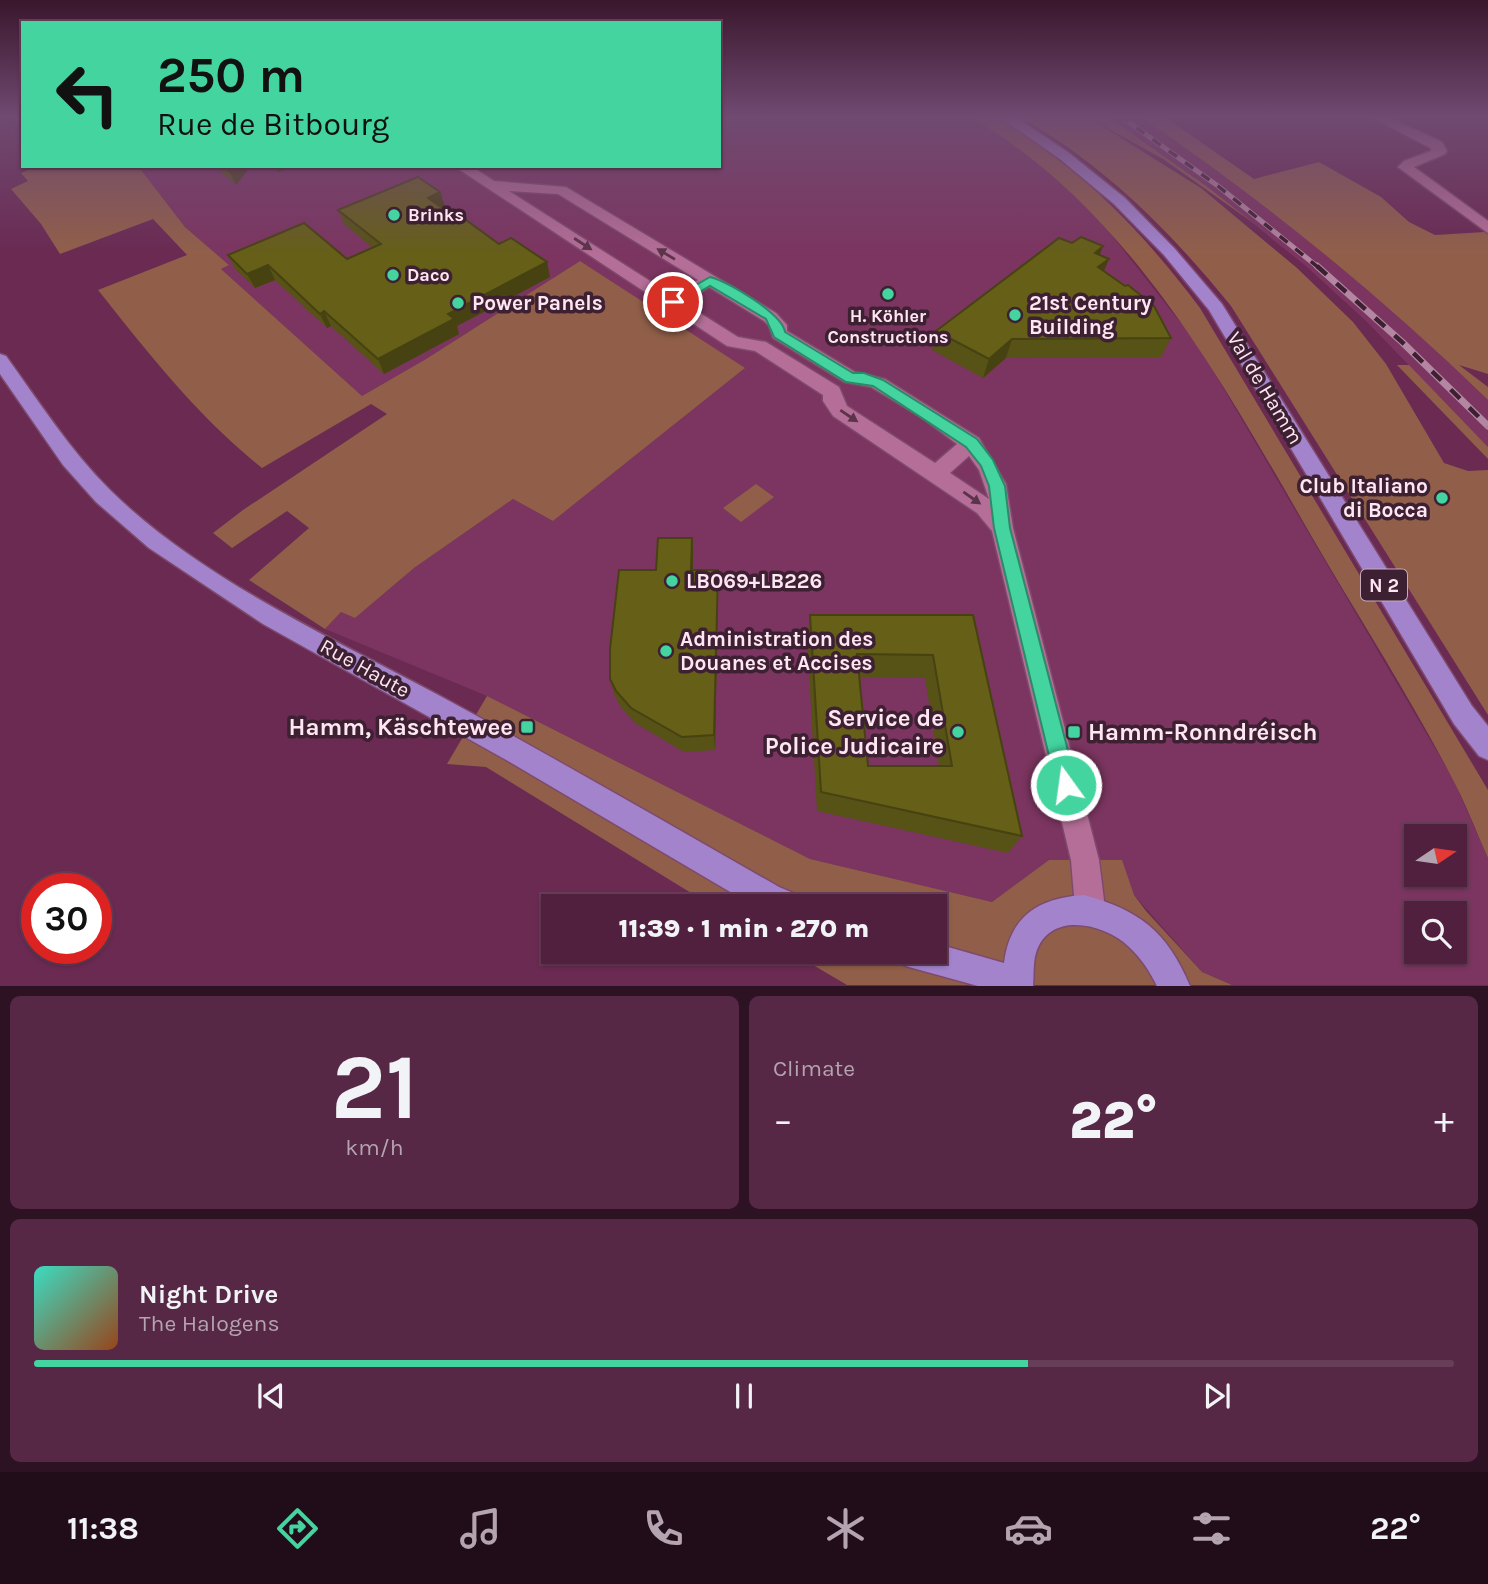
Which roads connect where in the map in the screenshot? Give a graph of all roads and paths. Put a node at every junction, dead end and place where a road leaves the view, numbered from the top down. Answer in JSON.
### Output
{"nodes":[{"id":1,"x":1074,"y":162,"type":"edge"},
{"id":2,"x":1411,"y":162,"type":"edge"},
{"id":3,"x":464,"y":168,"type":"edge"},
{"id":4,"x":490,"y":185,"type":"junction"},
{"id":5,"x":561,"y":190,"type":"junction"},
{"id":6,"x":526,"y":207,"type":"junction"},
{"id":7,"x":1488,"y":228,"type":"edge"},
{"id":8,"x":710,"y":280,"type":"junction"},
{"id":9,"x":673,"y":302,"type":"junction"},
{"id":10,"x":779,"y":334,"type":"junction"},
{"id":11,"x":760,"y":346,"type":"junction"},
{"id":12,"x":813,"y":355,"type":"junction"},
{"id":13,"x":0,"y":360,"type":"edge"},
{"id":14,"x":794,"y":368,"type":"junction"},
{"id":15,"x":851,"y":378,"type":"junction"},
{"id":16,"x":832,"y":392,"type":"junction"},
{"id":17,"x":972,"y":443,"type":"junction"},
{"id":18,"x":937,"y":473,"type":"junction"},
{"id":19,"x":1002,"y":528,"type":"junction"},
{"id":20,"x":1464,"y":715,"type":"junction"},
{"id":21,"x":1488,"y":747,"type":"edge"},
{"id":22,"x":1488,"y":762,"type":"edge"},
{"id":23,"x":761,"y":894,"type":"edge"},
{"id":24,"x":1090,"y":908,"type":"junction"},
{"id":25,"x":947,"y":961,"type":"edge"},
{"id":26,"x":1016,"y":984,"type":"edge"},
{"id":27,"x":1174,"y":985,"type":"edge"}],
"edges":[{"from":1,"to":20,"type":"main road","name":"Val de Hamm","number":"N 2"},
{"from":2,"to":7,"type":"street"},
{"from":3,"to":4,"type":"street"},
{"from":4,"to":5,"type":"street"},
{"from":4,"to":6,"type":"street"},
{"from":5,"to":6,"type":"street"},
{"from":8,"to":5,"type":"street","one_way":true},
{"from":6,"to":9,"type":"street","one_way":true},
{"from":8,"to":9,"type":"street"},
{"from":8,"to":10,"type":"street"},
{"from":9,"to":11,"type":"street"},
{"from":10,"to":11,"type":"street"},
{"from":10,"to":12,"type":"street"},
{"from":11,"to":14,"type":"street"},
{"from":12,"to":14,"type":"street"},
{"from":12,"to":15,"type":"street"},
{"from":13,"to":23,"type":"main road","name":"Rue Haute"},
{"from":14,"to":16,"type":"street"},
{"from":15,"to":16,"type":"street"},
{"from":15,"to":17,"type":"street"},
{"from":16,"to":18,"type":"street","one_way":true},
{"from":17,"to":18,"type":"street"},
{"from":17,"to":19,"type":"street"},
{"from":18,"to":19,"type":"street","one_way":true},
{"from":19,"to":24,"type":"street"},
{"from":20,"to":21,"type":"main road","name":"Val de Hamm","number":"N 2"},
{"from":20,"to":22,"type":"main road"},
{"from":24,"to":26,"type":"main road"},
{"from":24,"to":27,"type":"main road"},
{"from":25,"to":26,"type":"main road"}]}
